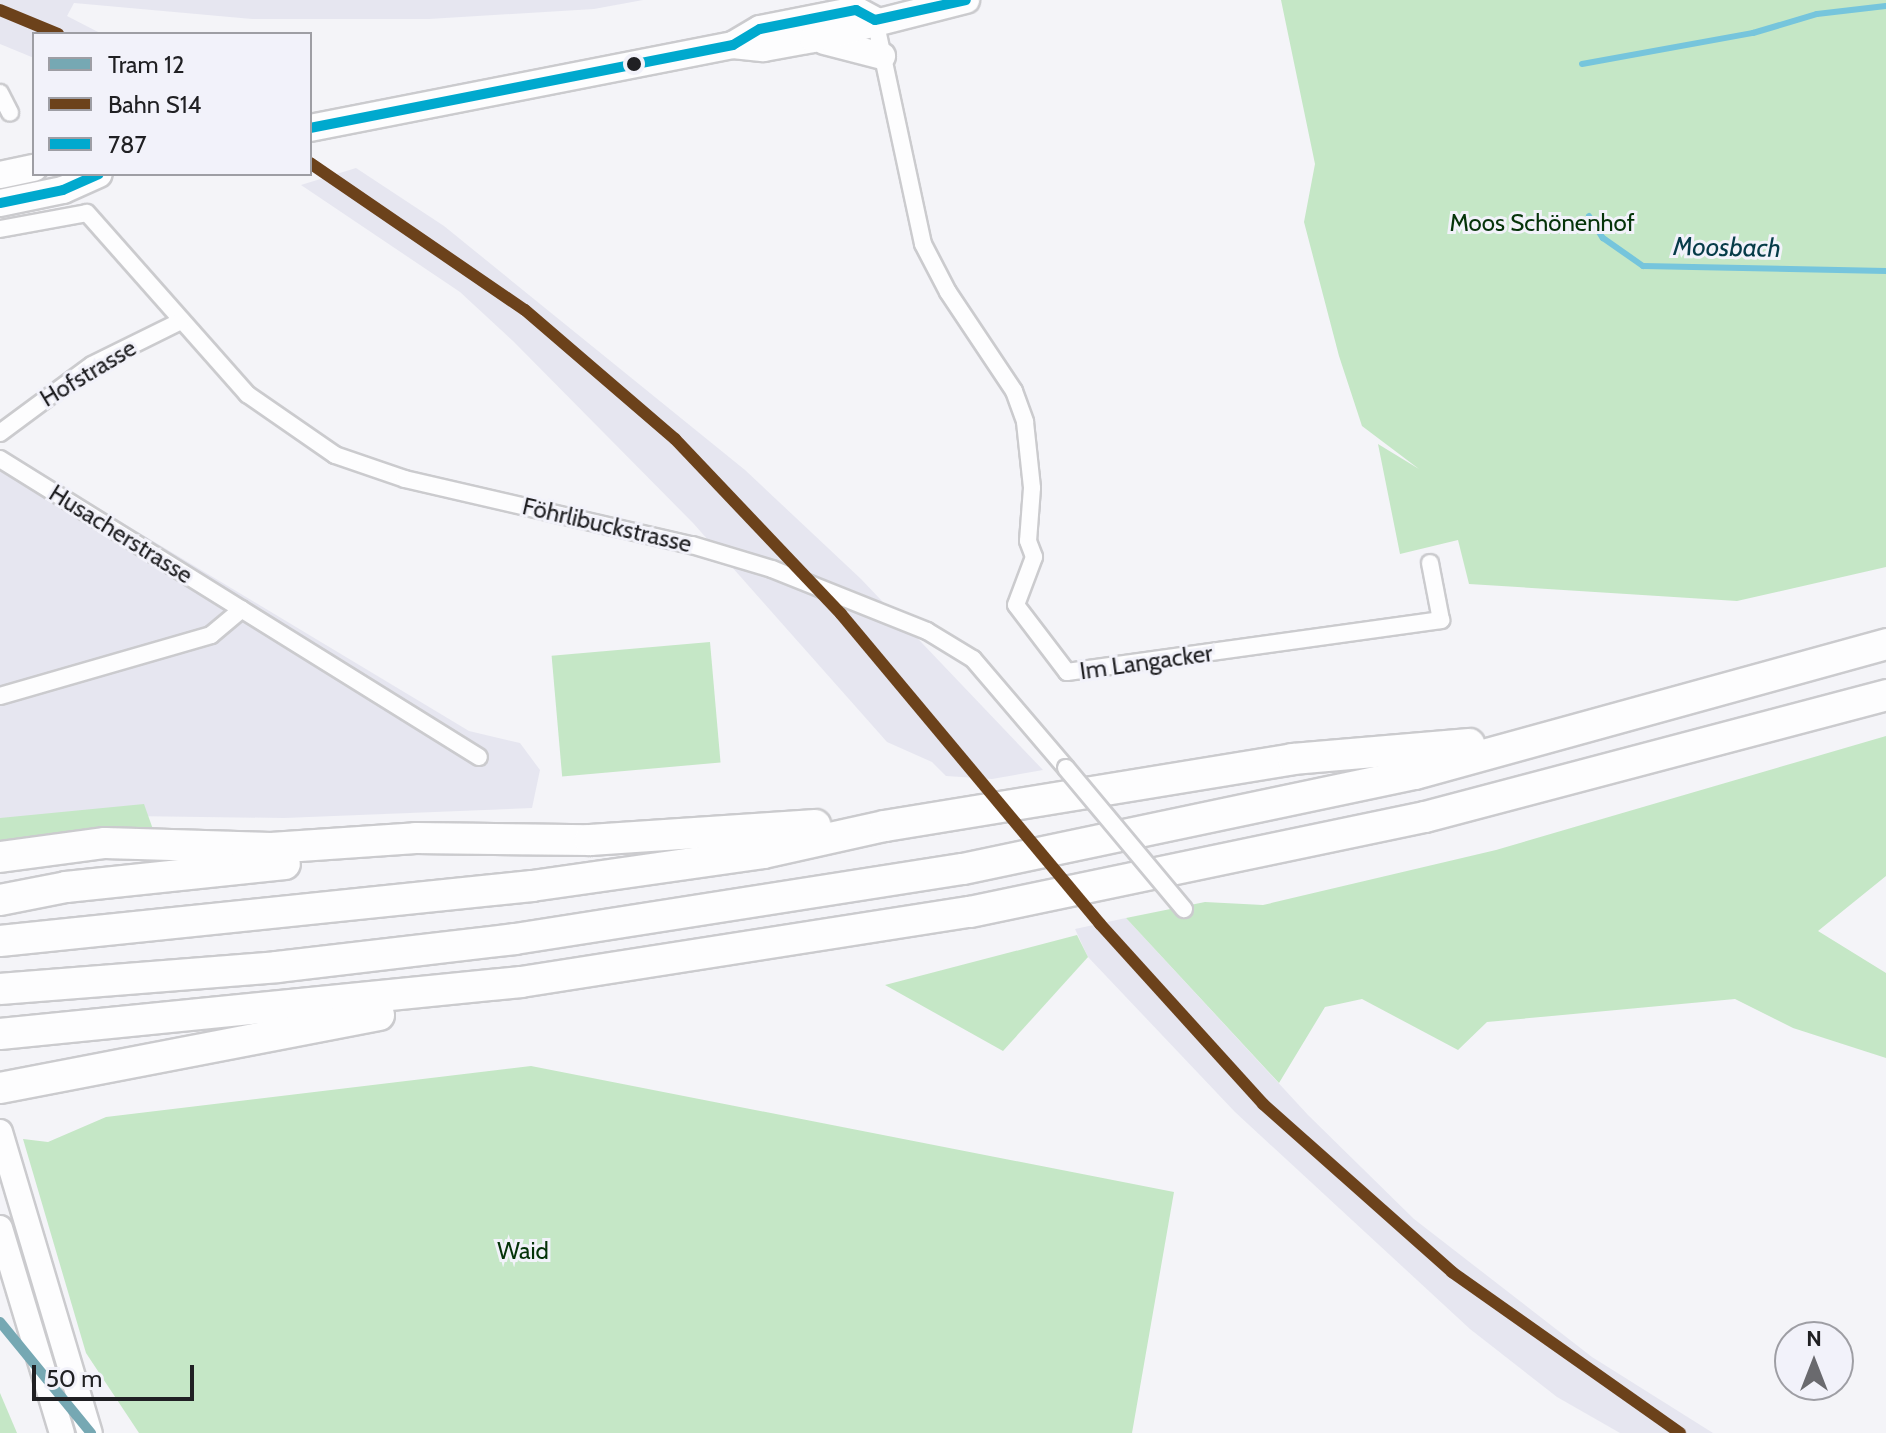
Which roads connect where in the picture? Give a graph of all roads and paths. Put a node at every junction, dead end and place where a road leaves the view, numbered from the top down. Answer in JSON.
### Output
{"nodes":[{"id":1,"x":966,"y":0,"type":"edge"},
{"id":2,"x":875,"y":20,"type":"junction"},
{"id":3,"x":813,"y":39,"type":"junction"},
{"id":4,"x":733,"y":45,"type":"junction"},
{"id":5,"x":882,"y":56,"type":"junction"},
{"id":6,"x":0,"y":93,"type":"edge"},
{"id":7,"x":10,"y":113,"type":"dead end"},
{"id":8,"x":312,"y":128,"type":"edge"},
{"id":9,"x":32,"y":168,"type":"edge"},
{"id":10,"x":0,"y":175,"type":"edge"},
{"id":11,"x":94,"y":176,"type":"edge"},
{"id":12,"x":0,"y":203,"type":"edge"},
{"id":13,"x":0,"y":229,"type":"edge"},
{"id":14,"x":181,"y":321,"type":"junction"},
{"id":15,"x":0,"y":433,"type":"edge"},
{"id":16,"x":0,"y":459,"type":"edge"},
{"id":17,"x":1430,"y":563,"type":"dead end"},
{"id":18,"x":242,"y":609,"type":"junction"},
{"id":19,"x":1886,"y":644,"type":"edge"},
{"id":20,"x":1886,"y":695,"type":"edge"},
{"id":21,"x":0,"y":696,"type":"edge"},
{"id":22,"x":1539,"y":738,"type":"junction"},
{"id":23,"x":479,"y":757,"type":"dead end"},
{"id":24,"x":885,"y":826,"type":"junction"},
{"id":25,"x":489,"y":840,"type":"junction"},
{"id":26,"x":0,"y":857,"type":"edge"},
{"id":27,"x":0,"y":884,"type":"edge"},
{"id":28,"x":66,"y":887,"type":"junction"},
{"id":29,"x":0,"y":900,"type":"edge"},
{"id":30,"x":1184,"y":909,"type":"dead end"},
{"id":31,"x":0,"y":941,"type":"edge"},
{"id":32,"x":521,"y":982,"type":"junction"},
{"id":33,"x":0,"y":989,"type":"edge"},
{"id":34,"x":0,"y":1034,"type":"edge"},
{"id":35,"x":0,"y":1088,"type":"edge"},
{"id":36,"x":3,"y":1142,"type":"edge"},
{"id":37,"x":0,"y":1228,"type":"edge"},
{"id":38,"x":62,"y":1433,"type":"edge"},
{"id":39,"x":90,"y":1433,"type":"edge"}],
"edges":[{"from":1,"to":2,"type":"main road"},
{"from":2,"to":3,"type":"main road"},
{"from":2,"to":4,"type":"main road"},
{"from":2,"to":5,"type":"street","name":"Im Langacker"},
{"from":3,"to":4,"type":"main road"},
{"from":3,"to":5,"type":"main road"},
{"from":4,"to":8,"type":"main road"},
{"from":5,"to":17,"type":"street","name":"Im Langacker"},
{"from":6,"to":7,"type":"street"},
{"from":9,"to":10,"type":"main road"},
{"from":11,"to":12,"type":"main road"},
{"from":13,"to":14,"type":"street","name":"Föhrlibuckstrasse"},
{"from":14,"to":15,"type":"street","name":"Hofstrasse"},
{"from":14,"to":30,"type":"street","name":"Föhrlibuckstrasse","bridge":true},
{"from":16,"to":18,"type":"street","name":"Husacherstrasse"},
{"from":18,"to":21,"type":"street"},
{"from":18,"to":23,"type":"street","name":"Husacherstrasse"},
{"from":19,"to":22,"type":"highway"},
{"from":20,"to":32,"type":"highway"},
{"from":22,"to":24,"type":"highway"},
{"from":22,"to":33,"type":"highway"},
{"from":24,"to":25,"type":"highway"},
{"from":24,"to":31,"type":"highway"},
{"from":25,"to":26,"type":"highway"},
{"from":25,"to":28,"type":"highway"},
{"from":27,"to":28,"type":"highway"},
{"from":28,"to":29,"type":"highway"},
{"from":32,"to":34,"type":"highway"},
{"from":32,"to":35,"type":"highway"},
{"from":36,"to":39,"type":"main road"},
{"from":37,"to":38,"type":"main road"}]}
